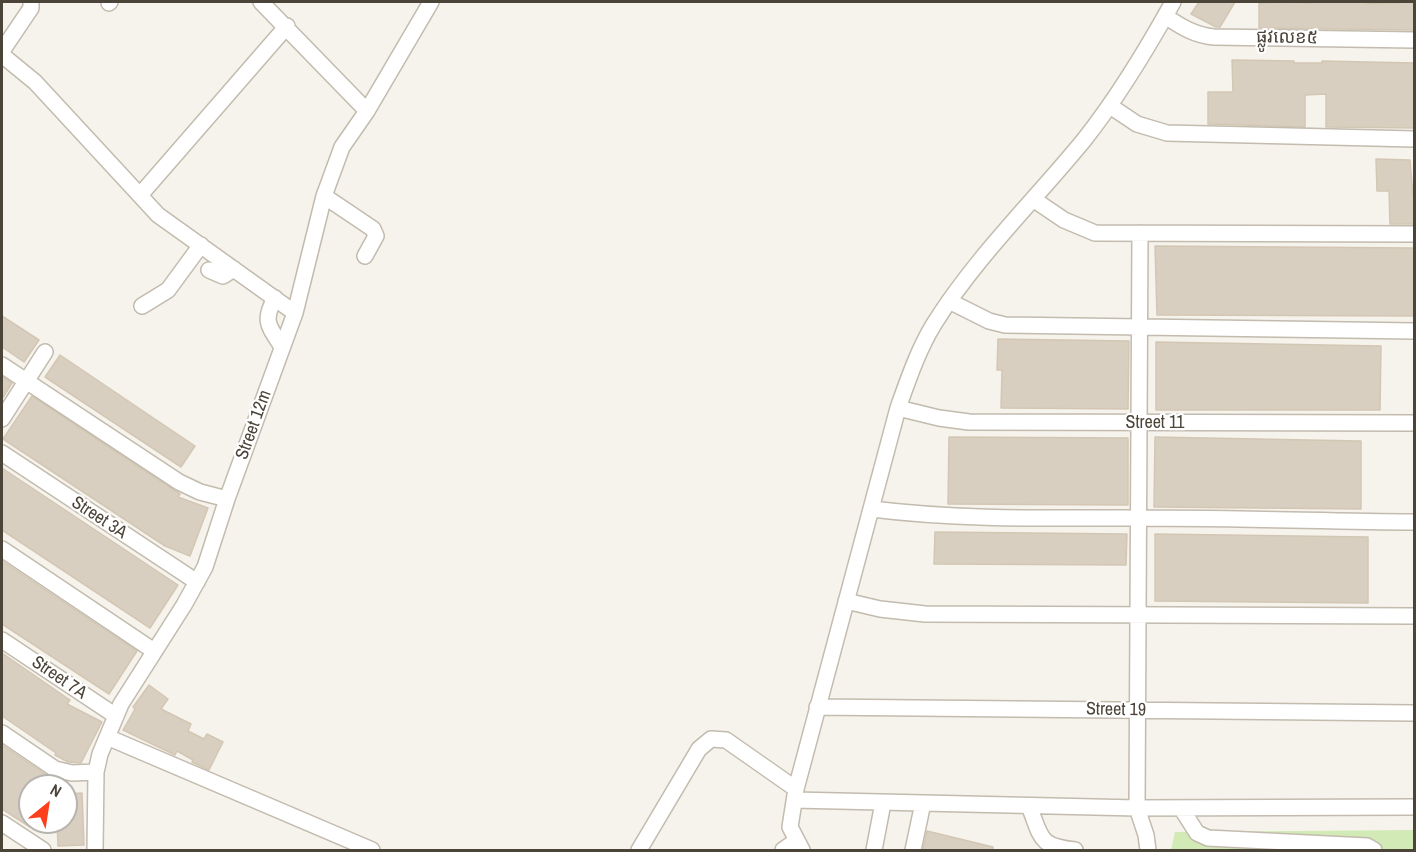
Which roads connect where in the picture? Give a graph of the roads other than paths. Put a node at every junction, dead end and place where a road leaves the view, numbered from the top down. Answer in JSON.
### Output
{"nodes":[{"id":1,"x":31,"y":2,"type":"edge"},
{"id":2,"x":261,"y":2,"type":"edge"},
{"id":3,"x":431,"y":2,"type":"edge"},
{"id":4,"x":1173,"y":2,"type":"edge"},
{"id":5,"x":1165,"y":16,"type":"junction"},
{"id":6,"x":287,"y":26,"type":"junction"},
{"id":7,"x":1414,"y":40,"type":"edge"},
{"id":8,"x":2,"y":53,"type":"edge"},
{"id":9,"x":1110,"y":106,"type":"junction"},
{"id":10,"x":367,"y":111,"type":"junction"},
{"id":11,"x":1414,"y":139,"type":"edge"},
{"id":12,"x":141,"y":194,"type":"junction"},
{"id":13,"x":324,"y":196,"type":"junction"},
{"id":14,"x":1033,"y":199,"type":"junction"},
{"id":15,"x":1140,"y":233,"type":"junction"},
{"id":16,"x":1414,"y":234,"type":"edge"},
{"id":17,"x":201,"y":245,"type":"junction"},
{"id":18,"x":365,"y":256,"type":"dead end"},
{"id":19,"x":234,"y":269,"type":"junction"},
{"id":20,"x":209,"y":270,"type":"dead end"},
{"id":21,"x":274,"y":298,"type":"junction"},
{"id":22,"x":949,"y":301,"type":"junction"},
{"id":23,"x":142,"y":306,"type":"dead end"},
{"id":24,"x":295,"y":313,"type":"junction"},
{"id":25,"x":1139,"y":327,"type":"junction"},
{"id":26,"x":1414,"y":331,"type":"edge"},
{"id":27,"x":282,"y":348,"type":"junction"},
{"id":28,"x":45,"y":352,"type":"dead end"},
{"id":29,"x":2,"y":365,"type":"edge"},
{"id":30,"x":26,"y":381,"type":"junction"},
{"id":31,"x":898,"y":408,"type":"junction"},
{"id":32,"x":2,"y":419,"type":"edge"},
{"id":33,"x":1139,"y":423,"type":"junction"},
{"id":34,"x":1414,"y":423,"type":"edge"},
{"id":35,"x":2,"y":453,"type":"edge"},
{"id":36,"x":227,"y":499,"type":"junction"},
{"id":37,"x":872,"y":508,"type":"junction"},
{"id":38,"x":1139,"y":518,"type":"junction"},
{"id":39,"x":1414,"y":522,"type":"edge"},
{"id":40,"x":2,"y":549,"type":"edge"},
{"id":41,"x":197,"y":582,"type":"junction"},
{"id":42,"x":846,"y":601,"type":"junction"},
{"id":43,"x":1137,"y":614,"type":"junction"},
{"id":44,"x":1414,"y":616,"type":"edge"},
{"id":45,"x":2,"y":640,"type":"edge"},
{"id":46,"x":154,"y":651,"type":"junction"},
{"id":47,"x":818,"y":707,"type":"junction"},
{"id":48,"x":1136,"y":710,"type":"junction"},
{"id":49,"x":1414,"y":713,"type":"edge"},
{"id":50,"x":116,"y":716,"type":"junction"},
{"id":51,"x":2,"y":733,"type":"edge"},
{"id":52,"x":107,"y":737,"type":"junction"},
{"id":53,"x":96,"y":772,"type":"junction"},
{"id":54,"x":796,"y":795,"type":"junction"},
{"id":55,"x":882,"y":802,"type":"junction"},
{"id":56,"x":923,"y":803,"type":"junction"},
{"id":57,"x":1029,"y":806,"type":"junction"},
{"id":58,"x":1414,"y":807,"type":"edge"},
{"id":59,"x":1137,"y":808,"type":"junction"},
{"id":60,"x":1181,"y":808,"type":"junction"},
{"id":61,"x":2,"y":823,"type":"edge"},
{"id":62,"x":799,"y":846,"type":"edge"},
{"id":63,"x":1270,"y":846,"type":"edge"},
{"id":64,"x":43,"y":850,"type":"edge"},
{"id":65,"x":95,"y":850,"type":"edge"},
{"id":66,"x":372,"y":850,"type":"edge"},
{"id":67,"x":639,"y":850,"type":"edge"},
{"id":68,"x":783,"y":850,"type":"edge"},
{"id":69,"x":874,"y":850,"type":"edge"},
{"id":70,"x":913,"y":850,"type":"edge"},
{"id":71,"x":1075,"y":850,"type":"edge"},
{"id":72,"x":1148,"y":850,"type":"edge"},
{"id":73,"x":1374,"y":850,"type":"edge"}],
"edges":[{"from":1,"to":8,"type":"street"},
{"from":2,"to":6,"type":"street"},
{"from":3,"to":10,"type":"street","name":"Street 12m"},
{"from":4,"to":5,"type":"street"},
{"from":5,"to":7,"type":"street","name":"ផ្លូវលេខ៥"},
{"from":5,"to":9,"type":"street"},
{"from":6,"to":10,"type":"street"},
{"from":6,"to":12,"type":"street"},
{"from":8,"to":12,"type":"street"},
{"from":9,"to":11,"type":"street"},
{"from":9,"to":14,"type":"street"},
{"from":10,"to":13,"type":"street","name":"Street 12m"},
{"from":12,"to":17,"type":"street"},
{"from":13,"to":18,"type":"street"},
{"from":13,"to":24,"type":"street","name":"Street 12m"},
{"from":14,"to":15,"type":"street"},
{"from":14,"to":22,"type":"street"},
{"from":15,"to":16,"type":"street"},
{"from":15,"to":25,"type":"street"},
{"from":17,"to":19,"type":"street"},
{"from":17,"to":23,"type":"street"},
{"from":19,"to":20,"type":"street"},
{"from":19,"to":21,"type":"street"},
{"from":21,"to":24,"type":"street"},
{"from":21,"to":27,"type":"street"},
{"from":22,"to":25,"type":"street"},
{"from":22,"to":31,"type":"street"},
{"from":24,"to":27,"type":"street","name":"Street 12m"},
{"from":25,"to":26,"type":"street"},
{"from":25,"to":33,"type":"street"},
{"from":27,"to":36,"type":"street","name":"Street 12m"},
{"from":28,"to":30,"type":"street"},
{"from":29,"to":30,"type":"street"},
{"from":30,"to":32,"type":"street"},
{"from":30,"to":36,"type":"street"},
{"from":31,"to":33,"type":"street","name":"Street 11"},
{"from":31,"to":37,"type":"street"},
{"from":33,"to":34,"type":"street","name":"Street 11"},
{"from":33,"to":38,"type":"street"},
{"from":35,"to":41,"type":"street","name":"Street 3A"},
{"from":36,"to":41,"type":"street","name":"Street 12m"},
{"from":37,"to":38,"type":"street"},
{"from":37,"to":42,"type":"street"},
{"from":38,"to":39,"type":"street"},
{"from":38,"to":43,"type":"street"},
{"from":40,"to":46,"type":"street"},
{"from":41,"to":46,"type":"street","name":"Street 12m"},
{"from":42,"to":43,"type":"street"},
{"from":42,"to":47,"type":"street"},
{"from":43,"to":44,"type":"street"},
{"from":43,"to":48,"type":"street"},
{"from":45,"to":50,"type":"street","name":"Street 7A"},
{"from":46,"to":50,"type":"street","name":"Street 12m"},
{"from":47,"to":48,"type":"street","name":"Street 19"},
{"from":47,"to":54,"type":"street"},
{"from":48,"to":49,"type":"street","name":"Street 19"},
{"from":48,"to":59,"type":"street"},
{"from":50,"to":52,"type":"street","name":"Street 12m"},
{"from":51,"to":53,"type":"street"},
{"from":52,"to":53,"type":"street","name":"Street 12m"},
{"from":52,"to":66,"type":"street"},
{"from":53,"to":65,"type":"street","name":"Street 12m"},
{"from":54,"to":55,"type":"street"},
{"from":54,"to":62,"type":"street"},
{"from":54,"to":67,"type":"street"},
{"from":55,"to":56,"type":"street"},
{"from":55,"to":69,"type":"street"},
{"from":56,"to":57,"type":"street"},
{"from":56,"to":70,"type":"street"},
{"from":57,"to":59,"type":"street"},
{"from":57,"to":71,"type":"street"},
{"from":58,"to":60,"type":"street"},
{"from":59,"to":60,"type":"street"},
{"from":59,"to":72,"type":"street"},
{"from":60,"to":63,"type":"street"},
{"from":61,"to":64,"type":"street"},
{"from":62,"to":68,"type":"street"},
{"from":63,"to":73,"type":"street"}]}
